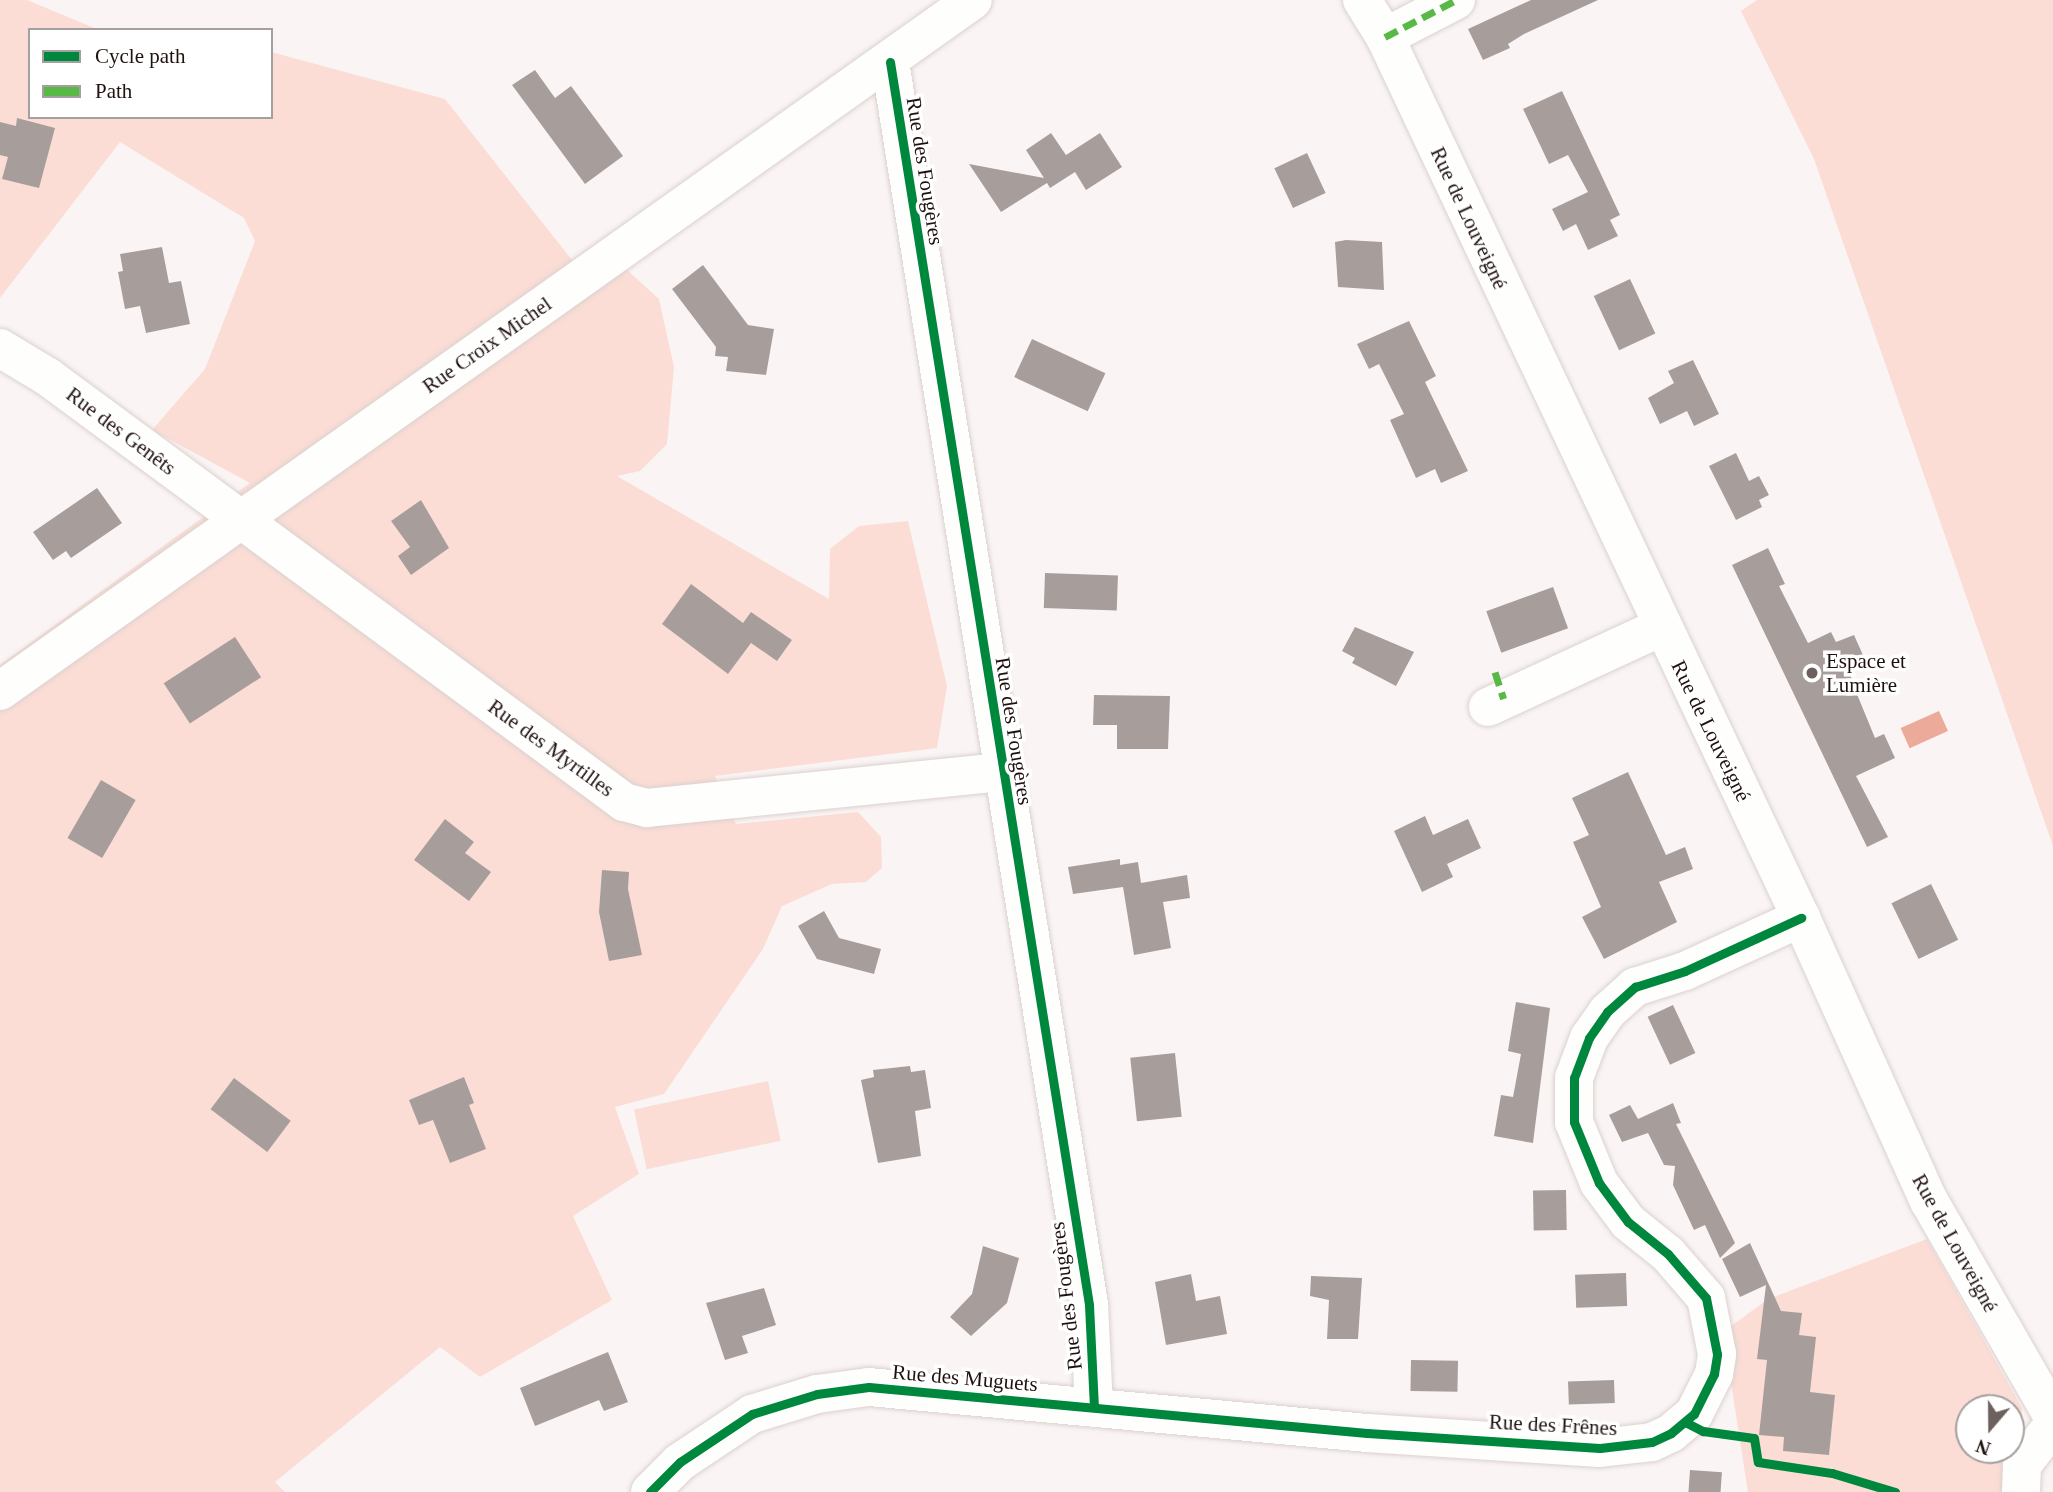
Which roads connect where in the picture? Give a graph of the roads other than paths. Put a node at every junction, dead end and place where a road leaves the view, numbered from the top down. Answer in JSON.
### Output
{"nodes":[{"id":1,"x":973,"y":0,"type":"edge"},
{"id":2,"x":1362,"y":0,"type":"edge"},
{"id":3,"x":1456,"y":0,"type":"edge"},
{"id":4,"x":1385,"y":37,"type":"junction"},
{"id":5,"x":890,"y":62,"type":"junction"},
{"id":6,"x":0,"y":348,"type":"edge"},
{"id":7,"x":239,"y":519,"type":"junction"},
{"id":8,"x":1661,"y":627,"type":"junction"},
{"id":9,"x":0,"y":691,"type":"edge"},
{"id":10,"x":1488,"y":707,"type":"dead end"},
{"id":11,"x":1002,"y":772,"type":"junction"},
{"id":12,"x":1801,"y":918,"type":"junction"},
{"id":13,"x":1094,"y":1406,"type":"junction"},
{"id":14,"x":2053,"y":1417,"type":"edge"},
{"id":15,"x":2053,"y":1425,"type":"edge"},
{"id":16,"x":1390,"y":1434,"type":"joint"},
{"id":17,"x":650,"y":1492,"type":"edge"},
{"id":18,"x":2021,"y":1492,"type":"edge"}],
"edges":[{"from":1,"to":5,"type":"street","name":"Rue Croix Michel"},
{"from":2,"to":4,"type":"street","name":"Rue de Louveigné"},
{"from":3,"to":4,"type":"street"},
{"from":4,"to":8,"type":"street","name":"Rue de Louveigné"},
{"from":5,"to":7,"type":"street","name":"Rue Croix Michel"},
{"from":5,"to":11,"type":"street","name":"Rue des Fougères"},
{"from":6,"to":7,"type":"street","name":"Rue des Genêts"},
{"from":7,"to":9,"type":"street","name":"Rue Croix Michel"},
{"from":7,"to":11,"type":"street","name":"Rue des Myrtilles"},
{"from":8,"to":10,"type":"street"},
{"from":8,"to":12,"type":"street","name":"Rue de Louveigné"},
{"from":11,"to":13,"type":"street","name":"Rue des Fougères"},
{"from":12,"to":14,"type":"street","name":"Rue de Louveigné"},
{"from":12,"to":16,"type":"street","name":"Rue des Frênes"},
{"from":13,"to":16,"type":"street","name":"Rue des Muguets"},
{"from":13,"to":17,"type":"street","name":"Rue des Muguets"},
{"from":15,"to":18,"type":"street"}]}
